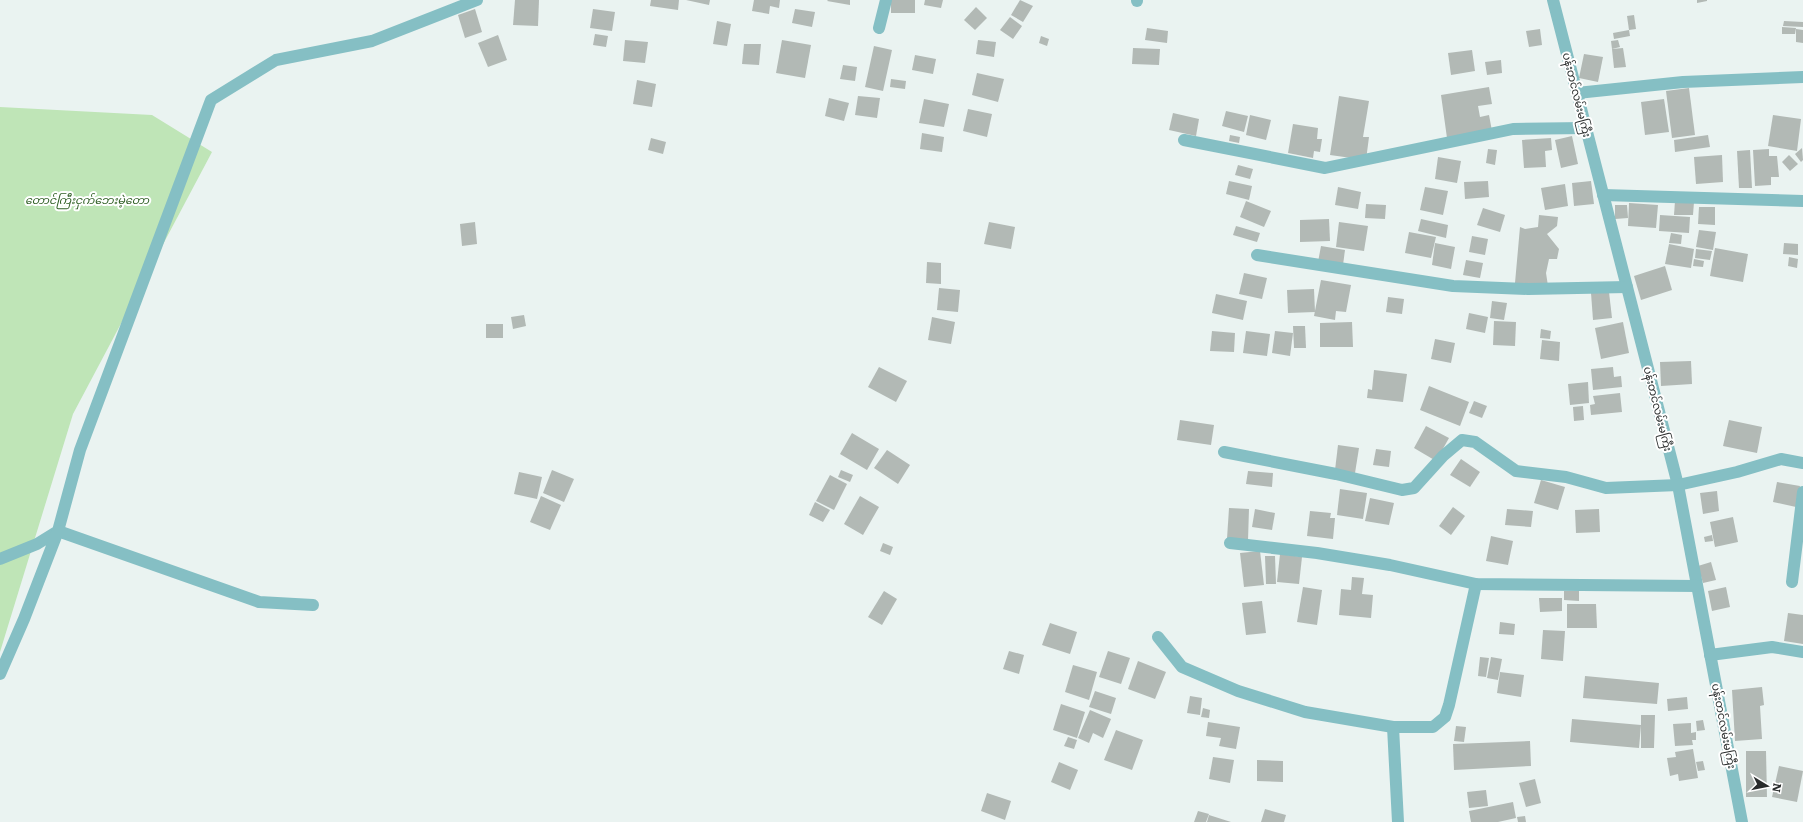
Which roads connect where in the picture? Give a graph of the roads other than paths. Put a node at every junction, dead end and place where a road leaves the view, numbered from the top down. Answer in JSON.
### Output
{"nodes":[{"id":1,"x":477,"y":0,"type":"edge"},
{"id":2,"x":886,"y":0,"type":"edge"},
{"id":3,"x":1553,"y":0,"type":"edge"},
{"id":4,"x":879,"y":28,"type":"dead end"},
{"id":5,"x":1803,"y":77,"type":"edge"},
{"id":6,"x":1577,"y":93,"type":"junction"},
{"id":7,"x":1586,"y":128,"type":"junction"},
{"id":8,"x":1184,"y":140,"type":"dead end"},
{"id":9,"x":1603,"y":196,"type":"junction"},
{"id":10,"x":1803,"y":200,"type":"edge"},
{"id":11,"x":1257,"y":255,"type":"dead end"},
{"id":12,"x":1627,"y":287,"type":"junction"},
{"id":13,"x":1224,"y":452,"type":"dead end"},
{"id":14,"x":1803,"y":463,"type":"edge"},
{"id":15,"x":1678,"y":485,"type":"junction"},
{"id":16,"x":1803,"y":492,"type":"edge"},
{"id":17,"x":58,"y":531,"type":"junction"},
{"id":18,"x":1230,"y":543,"type":"dead end"},
{"id":19,"x":0,"y":559,"type":"edge"},
{"id":20,"x":1792,"y":582,"type":"dead end"},
{"id":21,"x":1476,"y":584,"type":"junction"},
{"id":22,"x":1697,"y":586,"type":"junction"},
{"id":23,"x":313,"y":604,"type":"dead end"},
{"id":24,"x":1158,"y":637,"type":"dead end"},
{"id":25,"x":1803,"y":652,"type":"edge"},
{"id":26,"x":1710,"y":655,"type":"junction"},
{"id":27,"x":0,"y":674,"type":"edge"},
{"id":28,"x":1393,"y":727,"type":"junction"},
{"id":29,"x":1398,"y":822,"type":"edge"},
{"id":30,"x":1742,"y":822,"type":"edge"}],
"edges":[{"from":1,"to":17,"type":"street"},
{"from":2,"to":4,"type":"street"},
{"from":3,"to":6,"type":"street","name":"ပန်းတင်လမ်းမကြီး"},
{"from":5,"to":6,"type":"street"},
{"from":6,"to":7,"type":"street","name":"ပန်းတင်လမ်းမကြီး"},
{"from":7,"to":8,"type":"street"},
{"from":7,"to":9,"type":"street","name":"ပန်းတင်လမ်းမကြီး"},
{"from":9,"to":10,"type":"street"},
{"from":9,"to":12,"type":"street","name":"ပန်းတင်လမ်းမကြီး"},
{"from":11,"to":12,"type":"street"},
{"from":12,"to":15,"type":"street","name":"ပန်းတင်လမ်းမကြီး"},
{"from":13,"to":15,"type":"street"},
{"from":14,"to":15,"type":"street"},
{"from":15,"to":22,"type":"street","name":"ပန်းတင်လမ်းမကြီး"},
{"from":16,"to":20,"type":"street"},
{"from":17,"to":19,"type":"street"},
{"from":17,"to":23,"type":"street"},
{"from":17,"to":27,"type":"street"},
{"from":18,"to":21,"type":"street"},
{"from":21,"to":22,"type":"street"},
{"from":21,"to":28,"type":"street"},
{"from":22,"to":26,"type":"street","name":"ပန်းတင်လမ်းမကြီး"},
{"from":24,"to":28,"type":"street"},
{"from":25,"to":26,"type":"street"},
{"from":26,"to":30,"type":"street","name":"ပန်းတင်လမ်းမကြီး"},
{"from":28,"to":29,"type":"street"}]}
